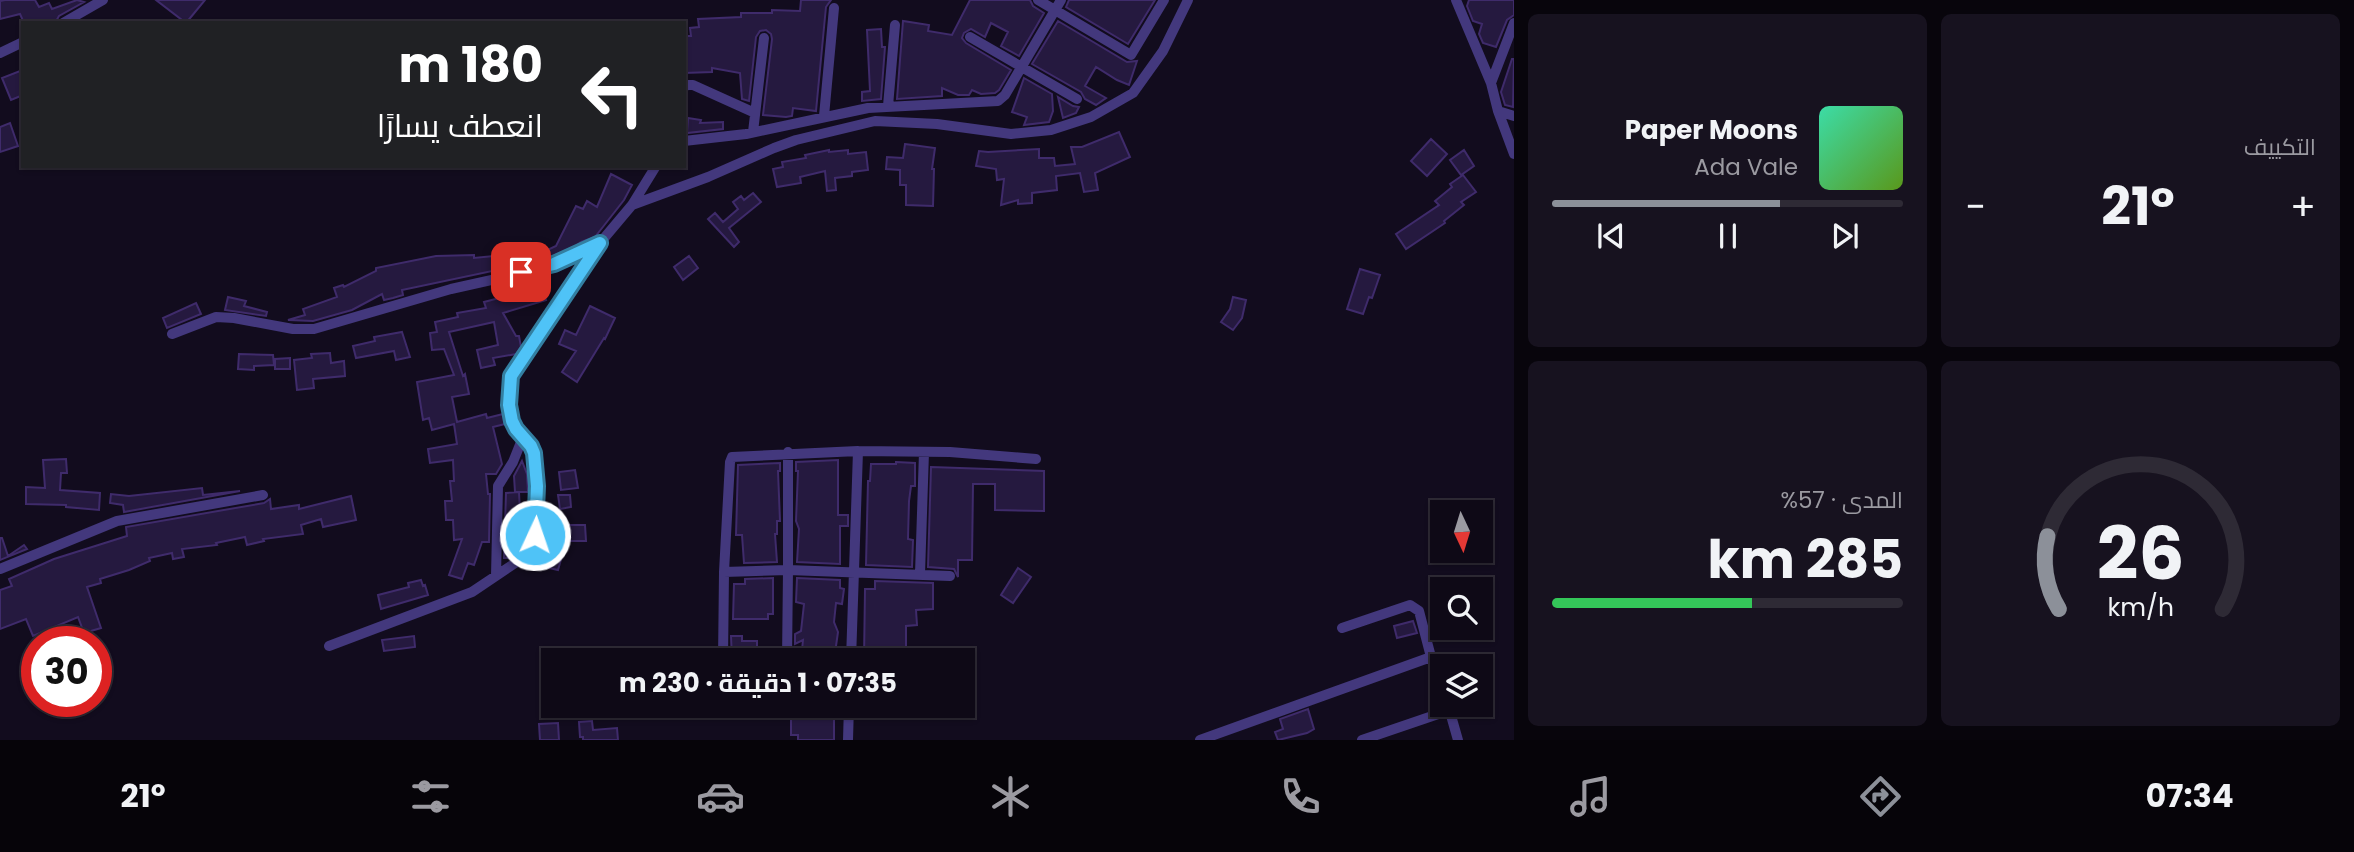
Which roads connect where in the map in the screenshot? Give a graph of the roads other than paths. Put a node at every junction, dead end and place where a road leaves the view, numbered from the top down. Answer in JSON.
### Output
{"nodes":[{"id":1,"x":103,"y":0,"type":"edge"},
{"id":2,"x":1038,"y":0,"type":"edge"},
{"id":3,"x":1164,"y":0,"type":"edge"},
{"id":4,"x":1188,"y":0,"type":"edge"},
{"id":5,"x":1456,"y":0,"type":"edge"},
{"id":6,"x":1058,"y":5,"type":"edge"},
{"id":7,"x":834,"y":8,"type":"dead end"},
{"id":8,"x":67,"y":21,"type":"edge"},
{"id":9,"x":1514,"y":23,"type":"edge"},
{"id":10,"x":895,"y":25,"type":"dead end"},
{"id":11,"x":971,"y":37,"type":"dead end"},
{"id":12,"x":764,"y":38,"type":"dead end"},
{"id":13,"x":21,"y":43,"type":"edge"},
{"id":14,"x":1510,"y":46,"type":"edge"},
{"id":15,"x":0,"y":53,"type":"edge"},
{"id":16,"x":1021,"y":67,"type":"junction"},
{"id":17,"x":1491,"y":83,"type":"junction"},
{"id":18,"x":686,"y":86,"type":"edge"},
{"id":19,"x":1077,"y":99,"type":"dead end"},
{"id":20,"x":888,"y":106,"type":"junction"},
{"id":21,"x":1498,"y":111,"type":"junction"},
{"id":22,"x":755,"y":113,"type":"junction"},
{"id":23,"x":824,"y":116,"type":"junction"},
{"id":24,"x":1514,"y":116,"type":"edge"},
{"id":25,"x":753,"y":132,"type":"junction"},
{"id":26,"x":686,"y":141,"type":"edge"},
{"id":27,"x":1514,"y":154,"type":"edge"},
{"id":28,"x":655,"y":168,"type":"edge"},
{"id":29,"x":632,"y":205,"type":"junction"},
{"id":30,"x":600,"y":243,"type":"junction"},
{"id":31,"x":172,"y":334,"type":"dead end"},
{"id":32,"x":523,"y":437,"type":"junction"},
{"id":33,"x":858,"y":451,"type":"junction"},
{"id":34,"x":788,"y":452,"type":"junction"},
{"id":35,"x":924,"y":452,"type":"junction"},
{"id":36,"x":1036,"y":459,"type":"dead end"},
{"id":37,"x":263,"y":495,"type":"dead end"},
{"id":38,"x":0,"y":569,"type":"edge"},
{"id":39,"x":788,"y":570,"type":"junction"},
{"id":40,"x":724,"y":572,"type":"junction"},
{"id":41,"x":853,"y":572,"type":"junction"},
{"id":42,"x":920,"y":574,"type":"junction"},
{"id":43,"x":496,"y":576,"type":"junction"},
{"id":44,"x":950,"y":576,"type":"dead end"},
{"id":45,"x":1342,"y":628,"type":"dead end"},
{"id":46,"x":329,"y":646,"type":"dead end"},
{"id":47,"x":723,"y":648,"type":"edge"},
{"id":48,"x":787,"y":648,"type":"edge"},
{"id":49,"x":851,"y":648,"type":"edge"},
{"id":50,"x":1430,"y":654,"type":"edge"},
{"id":51,"x":1430,"y":657,"type":"edge"},
{"id":52,"x":1430,"y":714,"type":"edge"},
{"id":53,"x":1452,"y":717,"type":"edge"},
{"id":54,"x":849,"y":718,"type":"edge"},
{"id":55,"x":849,"y":740,"type":"edge"},
{"id":56,"x":1199,"y":740,"type":"edge"},
{"id":57,"x":1362,"y":740,"type":"edge"},
{"id":58,"x":1458,"y":740,"type":"edge"}],
"edges":[{"from":1,"to":8,"type":"street"},
{"from":2,"to":6,"type":"street"},
{"from":3,"to":6,"type":"street"},
{"from":4,"to":29,"type":"street"},
{"from":5,"to":17,"type":"street"},
{"from":6,"to":16,"type":"street"},
{"from":7,"to":23,"type":"street"},
{"from":9,"to":14,"type":"street"},
{"from":10,"to":20,"type":"street"},
{"from":11,"to":16,"type":"street"},
{"from":12,"to":22,"type":"street"},
{"from":13,"to":15,"type":"street"},
{"from":14,"to":17,"type":"street"},
{"from":16,"to":19,"type":"street"},
{"from":16,"to":20,"type":"street"},
{"from":17,"to":21,"type":"street"},
{"from":18,"to":22,"type":"street"},
{"from":20,"to":23,"type":"street"},
{"from":21,"to":24,"type":"street"},
{"from":21,"to":27,"type":"street"},
{"from":22,"to":25,"type":"street"},
{"from":23,"to":25,"type":"street"},
{"from":25,"to":26,"type":"street"},
{"from":28,"to":29,"type":"street"},
{"from":29,"to":30,"type":"street"},
{"from":30,"to":31,"type":"street"},
{"from":30,"to":32,"type":"street"},
{"from":32,"to":43,"type":"street"},
{"from":32,"to":43,"type":"street"},
{"from":33,"to":34,"type":"street"},
{"from":33,"to":35,"type":"street"},
{"from":33,"to":41,"type":"street"},
{"from":34,"to":39,"type":"street"},
{"from":34,"to":40,"type":"street"},
{"from":35,"to":36,"type":"street"},
{"from":35,"to":42,"type":"street"},
{"from":37,"to":38,"type":"street"},
{"from":39,"to":40,"type":"street"},
{"from":39,"to":41,"type":"street"},
{"from":39,"to":48,"type":"street"},
{"from":40,"to":47,"type":"street"},
{"from":41,"to":42,"type":"street"},
{"from":41,"to":49,"type":"street"},
{"from":42,"to":44,"type":"street"},
{"from":43,"to":46,"type":"street"},
{"from":45,"to":50,"type":"street"},
{"from":51,"to":56,"type":"street"},
{"from":52,"to":57,"type":"street"},
{"from":53,"to":58,"type":"street"},
{"from":54,"to":55,"type":"street"}]}
